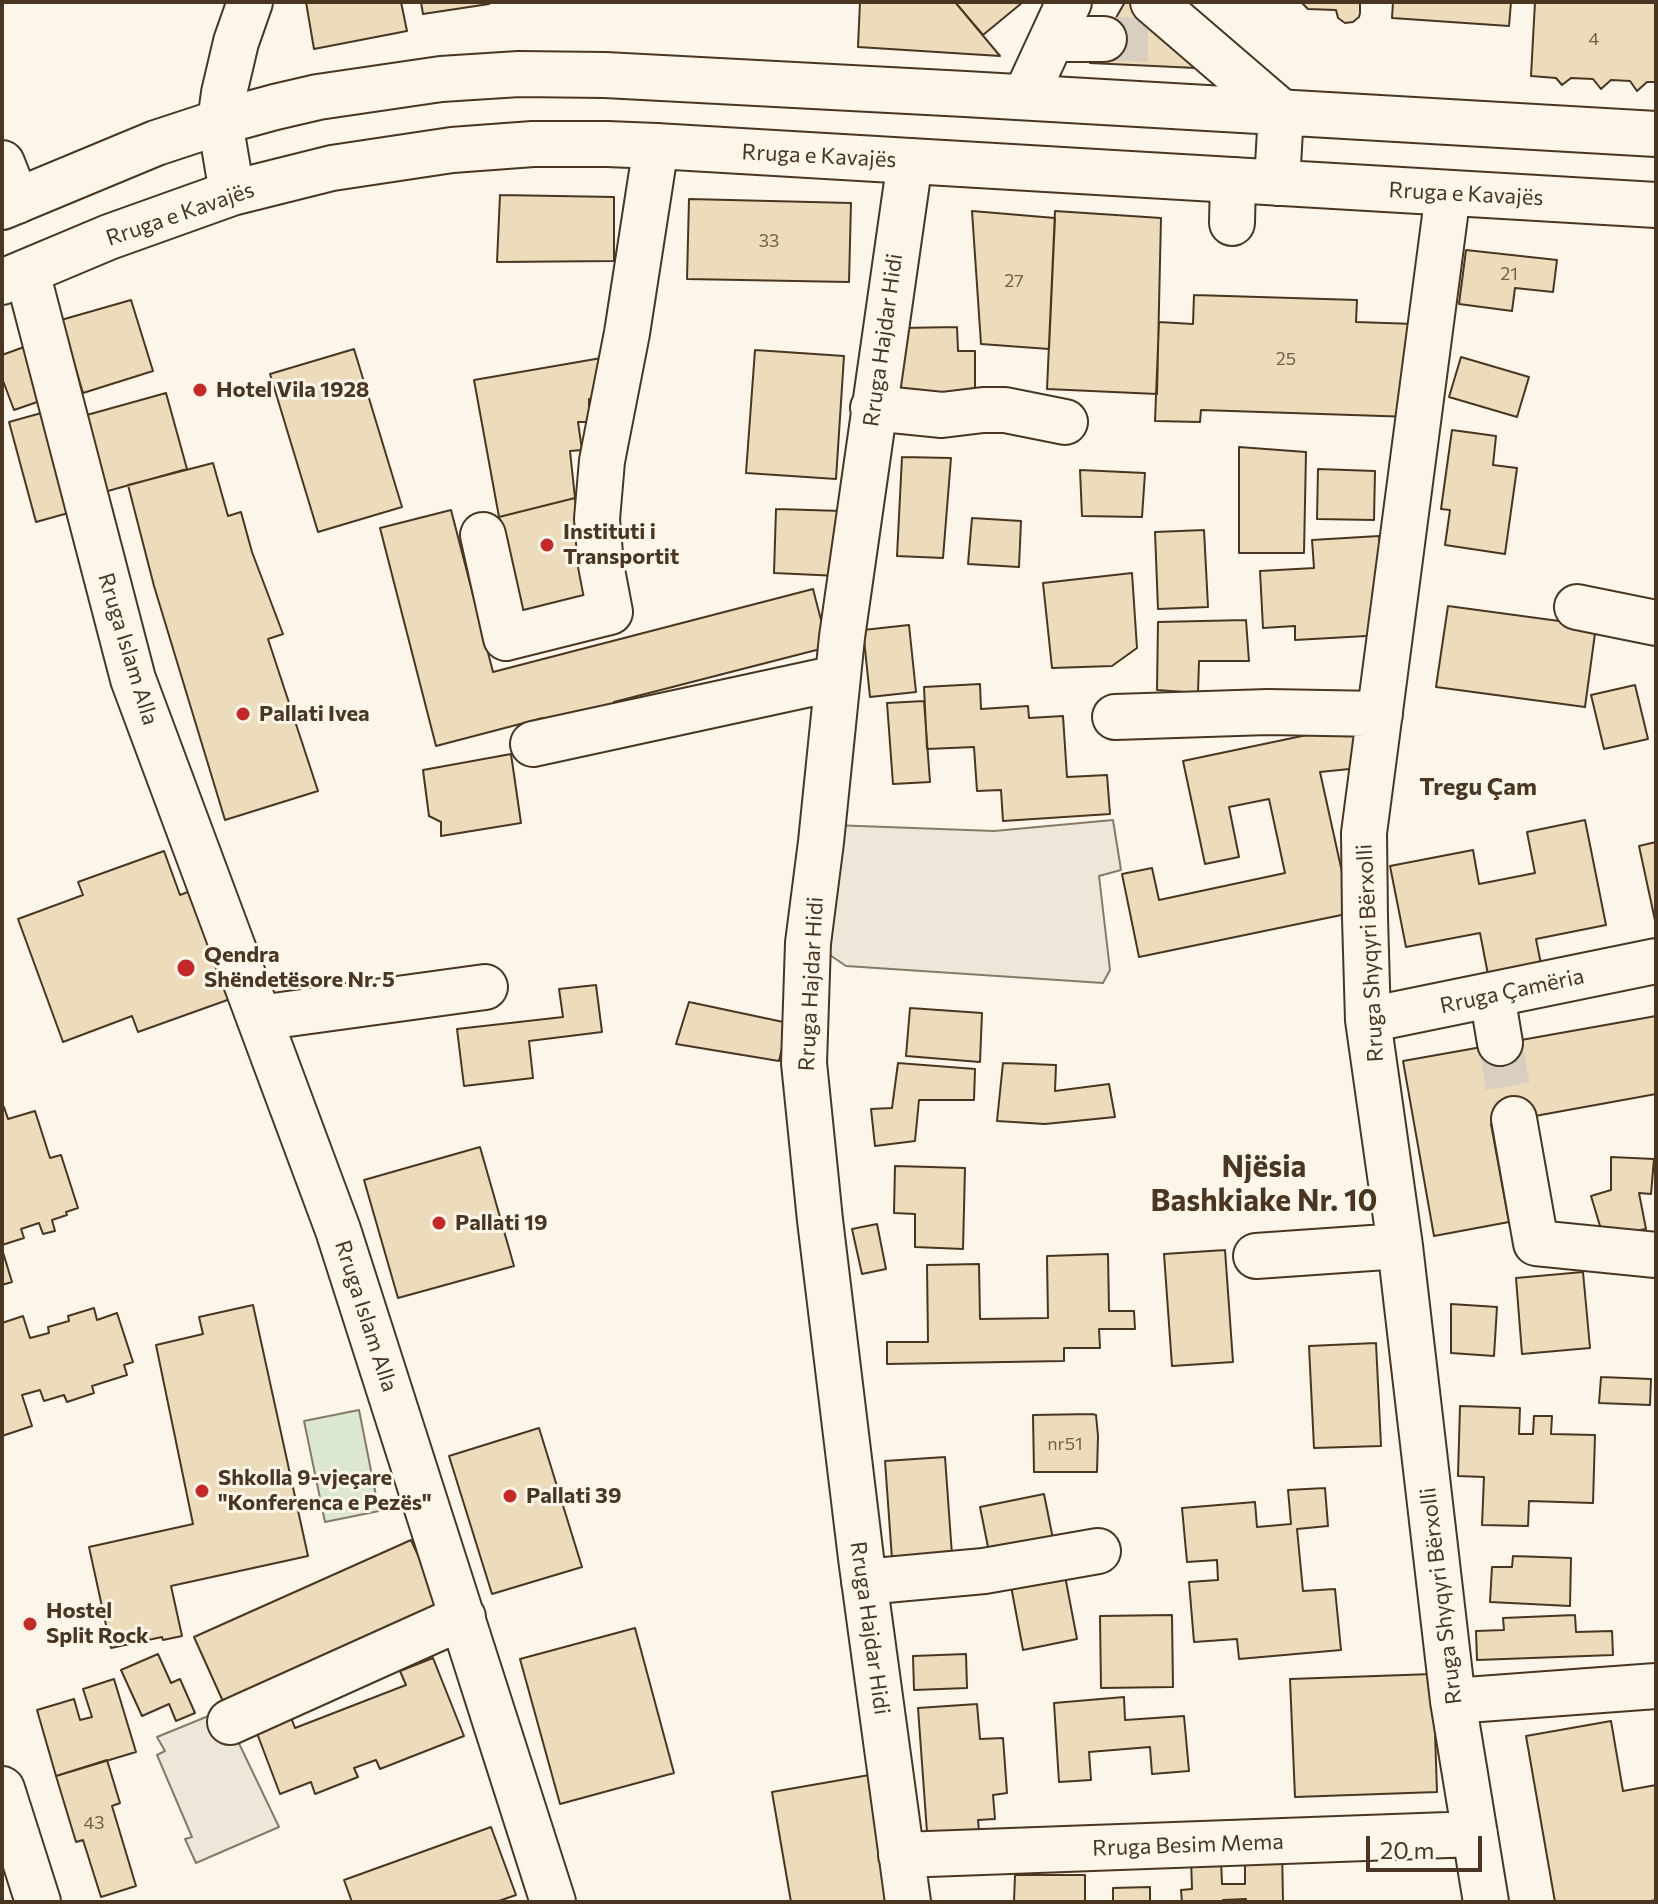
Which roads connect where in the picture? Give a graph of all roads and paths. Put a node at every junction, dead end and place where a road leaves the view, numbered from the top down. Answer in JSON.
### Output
{"nodes":[{"id":1,"x":250,"y":2,"type":"edge"},
{"id":2,"x":1060,"y":20,"type":"edge"},
{"id":3,"x":1173,"y":28,"type":"tunnel mouth"},
{"id":4,"x":1104,"y":39,"type":"tunnel mouth"},
{"id":5,"x":1025,"y":97,"type":"junction"},
{"id":6,"x":1281,"y":112,"type":"junction"},
{"id":7,"x":220,"y":122,"type":"junction"},
{"id":8,"x":1656,"y":134,"type":"edge"},
{"id":9,"x":656,"y":146,"type":"junction"},
{"id":10,"x":910,"y":161,"type":"junction"},
{"id":11,"x":1233,"y":180,"type":"junction"},
{"id":12,"x":1277,"y":183,"type":"junction"},
{"id":13,"x":7,"y":190,"type":"edge"},
{"id":14,"x":232,"y":193,"type":"junction"},
{"id":15,"x":1448,"y":193,"type":"junction"},
{"id":16,"x":1656,"y":205,"type":"edge"},
{"id":17,"x":1232,"y":223,"type":"dead end"},
{"id":18,"x":14,"y":277,"type":"edge"},
{"id":19,"x":873,"y":408,"type":"junction"},
{"id":20,"x":1065,"y":422,"type":"dead end"},
{"id":21,"x":483,"y":535,"type":"dead end"},
{"id":22,"x":1577,"y":607,"type":"dead end"},
{"id":23,"x":1656,"y":623,"type":"edge"},
{"id":24,"x":837,"y":678,"type":"junction"},
{"id":25,"x":1380,"y":714,"type":"junction"},
{"id":26,"x":1115,"y":717,"type":"dead end"},
{"id":27,"x":533,"y":744,"type":"dead end"},
{"id":28,"x":1656,"y":961,"type":"edge"},
{"id":29,"x":485,"y":987,"type":"dead end"},
{"id":30,"x":1492,"y":995,"type":"junction"},
{"id":31,"x":259,"y":1018,"type":"junction"},
{"id":32,"x":1368,"y":1020,"type":"junction"},
{"id":33,"x":1500,"y":1043,"type":"tunnel mouth"},
{"id":34,"x":1514,"y":1119,"type":"tunnel mouth"},
{"id":35,"x":1400,"y":1246,"type":"junction"},
{"id":36,"x":1656,"y":1255,"type":"edge"},
{"id":37,"x":1256,"y":1256,"type":"dead end"},
{"id":38,"x":1098,"y":1551,"type":"dead end"},
{"id":39,"x":864,"y":1582,"type":"junction"},
{"id":40,"x":463,"y":1617,"type":"junction"},
{"id":41,"x":1656,"y":1686,"type":"edge"},
{"id":42,"x":1453,"y":1701,"type":"junction"},
{"id":43,"x":230,"y":1722,"type":"dead end"},
{"id":44,"x":2,"y":1789,"type":"edge"},
{"id":45,"x":1475,"y":1834,"type":"junction"},
{"id":46,"x":901,"y":1855,"type":"junction"},
{"id":47,"x":38,"y":1902,"type":"edge"},
{"id":48,"x":553,"y":1902,"type":"edge"},
{"id":49,"x":908,"y":1902,"type":"edge"},
{"id":50,"x":1486,"y":1902,"type":"edge"}],
"edges":[{"from":1,"to":7,"type":"street"},
{"from":2,"to":4,"type":"street"},
{"from":2,"to":5,"type":"street"},
{"from":3,"to":6,"type":"street"},
{"from":5,"to":6,"type":"street"},
{"from":5,"to":7,"type":"street"},
{"from":6,"to":8,"type":"street"},
{"from":6,"to":12,"type":"street"},
{"from":7,"to":13,"type":"street"},
{"from":7,"to":14,"type":"street"},
{"from":9,"to":10,"type":"street","name":"Rruga e Kavajës"},
{"from":9,"to":14,"type":"street","name":"Rruga e Kavajës"},
{"from":9,"to":21,"type":"street"},
{"from":10,"to":11,"type":"street","name":"Rruga e Kavajës"},
{"from":10,"to":19,"type":"street","name":"Rruga Hajdar Hidi"},
{"from":11,"to":12,"type":"street","name":"Rruga e Kavajës"},
{"from":11,"to":17,"type":"street"},
{"from":12,"to":15,"type":"street","name":"Rruga e Kavajës"},
{"from":14,"to":18,"type":"street","name":"Rruga e Kavajës"},
{"from":15,"to":16,"type":"street","name":"Rruga e Kavajës"},
{"from":15,"to":25,"type":"street","name":"Rruga Shyqyri Bërxolli"},
{"from":18,"to":31,"type":"street","name":"Rruga Islam Alla"},
{"from":19,"to":20,"type":"street"},
{"from":19,"to":24,"type":"street","name":"Rruga Hajdar Hidi"},
{"from":22,"to":23,"type":"street"},
{"from":24,"to":27,"type":"street"},
{"from":24,"to":39,"type":"street","name":"Rruga Hajdar Hidi"},
{"from":25,"to":26,"type":"street"},
{"from":25,"to":32,"type":"street","name":"Rruga Shyqyri Bërxolli"},
{"from":28,"to":30,"type":"street","name":"Rruga Çamëria"},
{"from":29,"to":31,"type":"street"},
{"from":30,"to":32,"type":"street","name":"Rruga Çamëria"},
{"from":30,"to":33,"type":"street"},
{"from":31,"to":40,"type":"street","name":"Rruga Islam Alla"},
{"from":32,"to":35,"type":"street","name":"Rruga Shyqyri Bërxolli"},
{"from":34,"to":36,"type":"street"},
{"from":35,"to":37,"type":"street"},
{"from":35,"to":42,"type":"street","name":"Rruga Shyqyri Bërxolli"},
{"from":38,"to":39,"type":"street"},
{"from":39,"to":46,"type":"street","name":"Rruga Hajdar Hidi"},
{"from":40,"to":43,"type":"street"},
{"from":40,"to":48,"type":"street","name":"Rruga Islam Alla"},
{"from":41,"to":42,"type":"street"},
{"from":42,"to":45,"type":"street","name":"Rruga Shyqyri Bërxolli"},
{"from":44,"to":47,"type":"street"},
{"from":45,"to":46,"type":"street","name":"Rruga Besim Mema"},
{"from":45,"to":50,"type":"street","name":"Rruga Shyqyri Bërxolli"},
{"from":46,"to":49,"type":"street","name":"Rruga Hajdar Hidi"}]}
